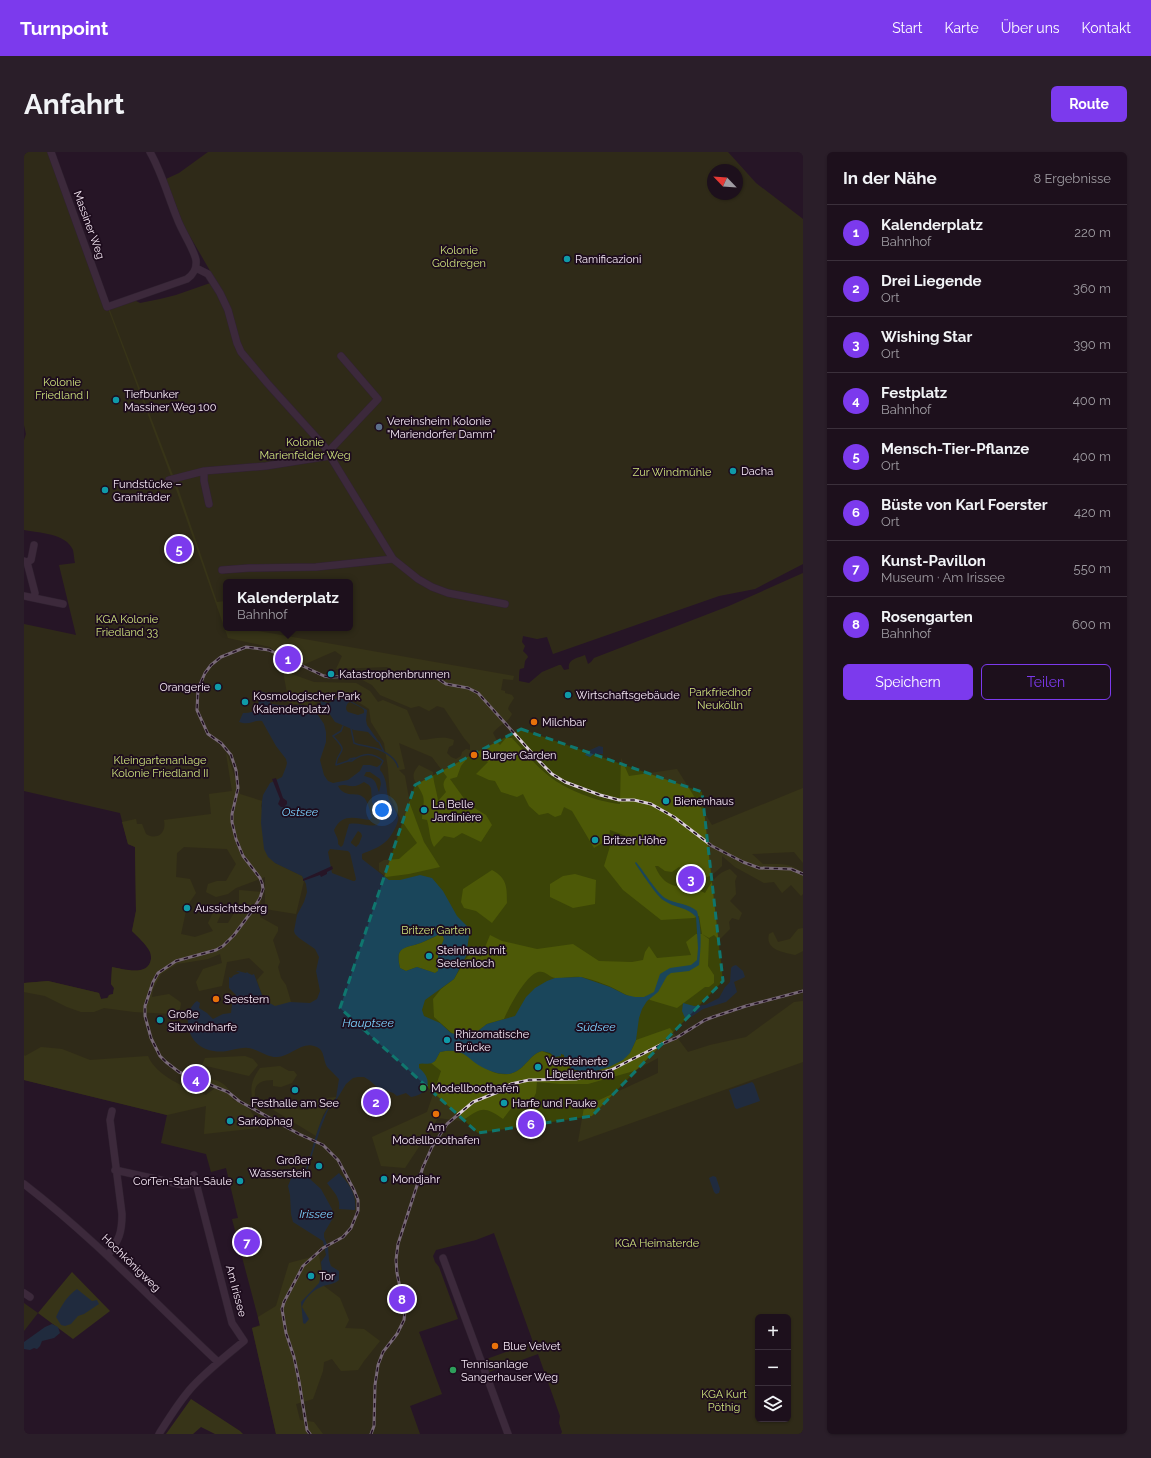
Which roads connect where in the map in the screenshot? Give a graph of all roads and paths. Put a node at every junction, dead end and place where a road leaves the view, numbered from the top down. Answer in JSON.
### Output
{"nodes":[{"id":1,"x":51,"y":152,"type":"edge"},
{"id":2,"x":150,"y":152,"type":"edge"},
{"id":3,"x":196,"y":268,"type":"junction"},
{"id":4,"x":341,"y":356,"type":"dead end"},
{"id":5,"x":328,"y":454,"type":"junction"},
{"id":6,"x":204,"y":471,"type":"junction"},
{"id":7,"x":169,"y":480,"type":"dead end"},
{"id":8,"x":209,"y":504,"type":"dead end"},
{"id":9,"x":34,"y":544,"type":"dead end"},
{"id":10,"x":393,"y":559,"type":"junction"},
{"id":11,"x":26,"y":561,"type":"edge"},
{"id":12,"x":222,"y":570,"type":"dead end"},
{"id":13,"x":24,"y":596,"type":"edge"},
{"id":14,"x":34,"y":598,"type":"junction"},
{"id":15,"x":63,"y":604,"type":"dead end"},
{"id":16,"x":505,"y":604,"type":"dead end"},
{"id":17,"x":112,"y":1110,"type":"dead end"},
{"id":18,"x":115,"y":1170,"type":"junction"},
{"id":19,"x":24,"y":1184,"type":"edge"},
{"id":20,"x":108,"y":1255,"type":"junction"},
{"id":21,"x":443,"y":1258,"type":"dead end"},
{"id":22,"x":218,"y":1362,"type":"junction"},
{"id":23,"x":159,"y":1434,"type":"edge"},
{"id":24,"x":508,"y":1434,"type":"edge"}],
"edges":[{"from":1,"to":3,"type":"street","name":"Massiner Weg"},
{"from":2,"to":3,"type":"street"},
{"from":3,"to":5,"type":"street"},
{"from":4,"to":5,"type":"street"},
{"from":5,"to":6,"type":"street"},
{"from":5,"to":10,"type":"street"},
{"from":6,"to":7,"type":"street"},
{"from":6,"to":8,"type":"street"},
{"from":9,"to":11,"type":"street"},
{"from":10,"to":12,"type":"street"},
{"from":10,"to":16,"type":"street"},
{"from":11,"to":14,"type":"street"},
{"from":13,"to":14,"type":"street"},
{"from":14,"to":15,"type":"street"},
{"from":17,"to":18,"type":"street"},
{"from":18,"to":20,"type":"street"},
{"from":18,"to":22,"type":"street","name":"Am Irissee"},
{"from":19,"to":20,"type":"street","name":"Hochkönigweg"},
{"from":20,"to":22,"type":"street","name":"Hochkönigweg"},
{"from":21,"to":24,"type":"street"},
{"from":22,"to":23,"type":"street"}]}
